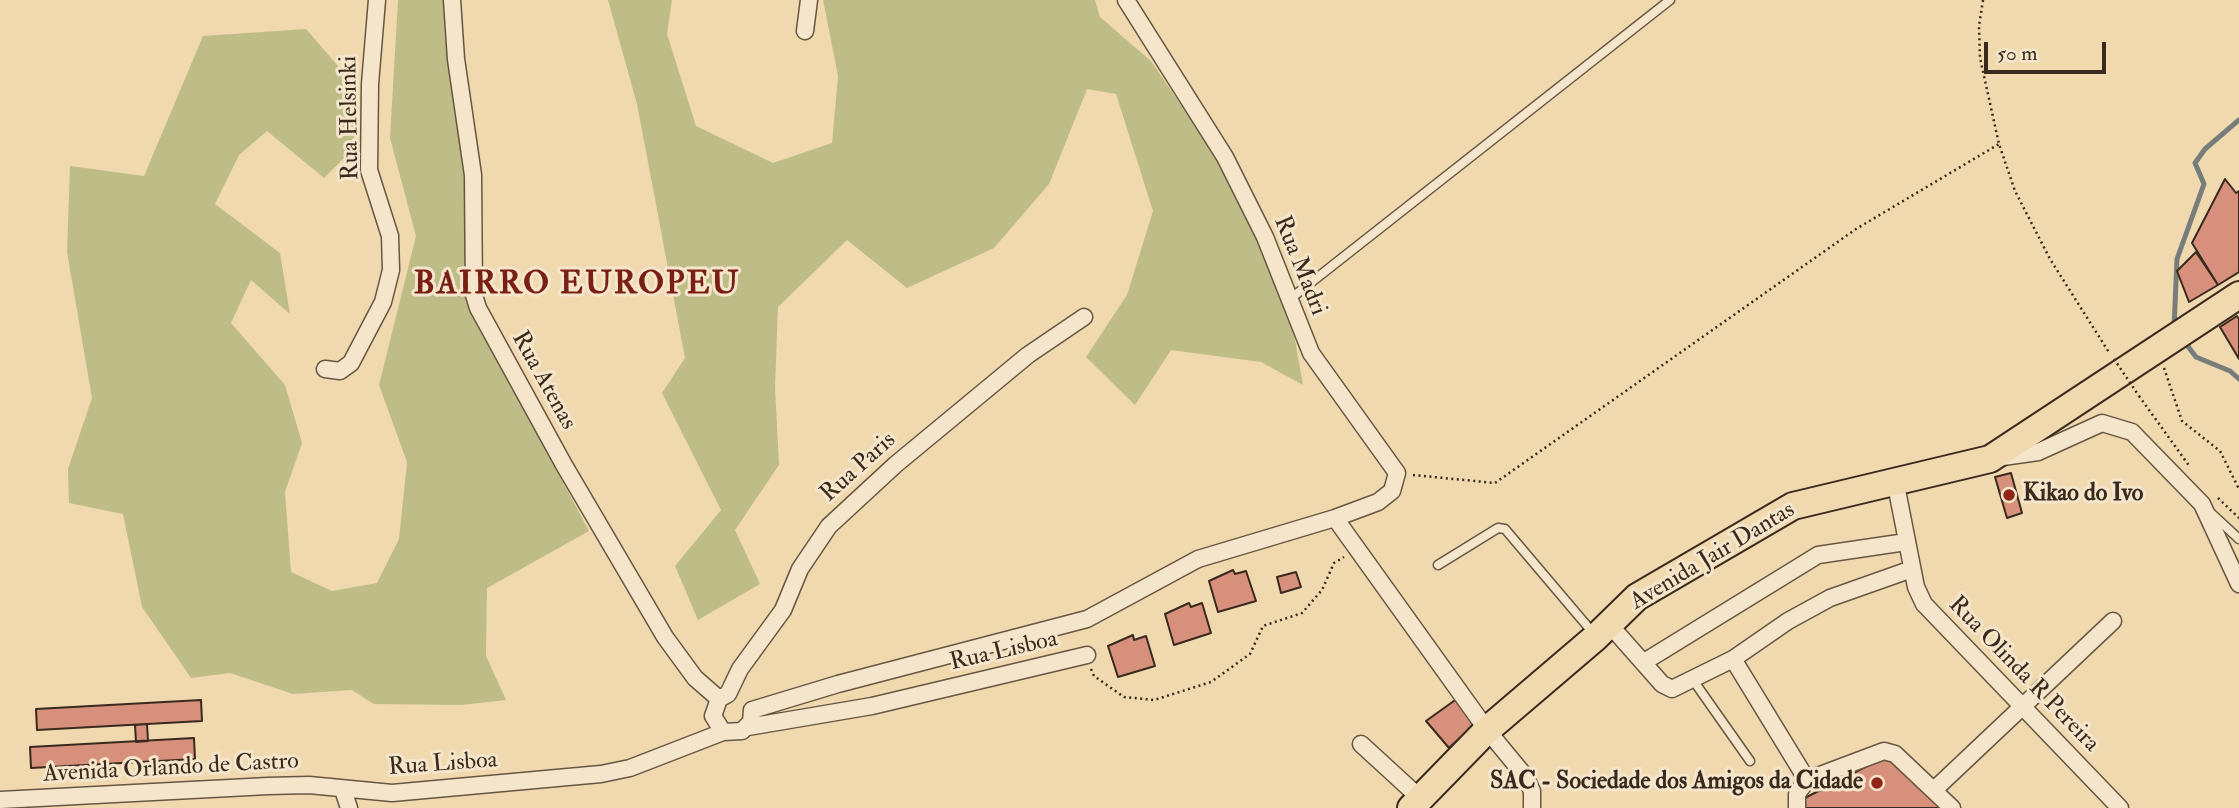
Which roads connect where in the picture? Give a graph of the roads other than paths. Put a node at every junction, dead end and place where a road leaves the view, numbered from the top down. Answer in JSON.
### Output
{"nodes":[{"id":1,"x":377,"y":0,"type":"edge"},
{"id":2,"x":452,"y":0,"type":"edge"},
{"id":3,"x":809,"y":0,"type":"edge"},
{"id":4,"x":1126,"y":0,"type":"edge"},
{"id":5,"x":1671,"y":0,"type":"edge"},
{"id":6,"x":805,"y":31,"type":"dead end"},
{"id":7,"x":2239,"y":295,"type":"edge"},
{"id":8,"x":1290,"y":299,"type":"junction"},
{"id":9,"x":1084,"y":317,"type":"dead end"},
{"id":10,"x":326,"y":369,"type":"dead end"},
{"id":11,"x":1990,"y":459,"type":"junction"},
{"id":12,"x":1895,"y":480,"type":"junction"},
{"id":13,"x":2208,"y":499,"type":"junction"},
{"id":14,"x":1335,"y":518,"type":"junction"},
{"id":15,"x":2239,"y":539,"type":"edge"},
{"id":16,"x":1906,"y":542,"type":"junction"},
{"id":17,"x":1438,"y":565,"type":"dead end"},
{"id":18,"x":1912,"y":569,"type":"junction"},
{"id":19,"x":2239,"y":584,"type":"edge"},
{"id":20,"x":2113,"y":621,"type":"dead end"},
{"id":21,"x":1602,"y":630,"type":"junction"},
{"id":22,"x":1087,"y":656,"type":"road end"},
{"id":23,"x":1733,"y":659,"type":"junction"},
{"id":24,"x":1644,"y":662,"type":"junction"},
{"id":25,"x":1693,"y":680,"type":"junction"},
{"id":26,"x":724,"y":696,"type":"junction"},
{"id":27,"x":2020,"y":707,"type":"junction"},
{"id":28,"x":752,"y":710,"type":"junction"},
{"id":29,"x":748,"y":727,"type":"junction"},
{"id":30,"x":1487,"y":730,"type":"junction"},
{"id":31,"x":723,"y":732,"type":"junction"},
{"id":32,"x":1361,"y":744,"type":"dead end"},
{"id":33,"x":1750,"y":761,"type":"dead end"},
{"id":34,"x":1807,"y":780,"type":"junction"},
{"id":35,"x":343,"y":790,"type":"junction"},
{"id":36,"x":1934,"y":790,"type":"junction"},
{"id":37,"x":0,"y":800,"type":"edge"},
{"id":38,"x":1416,"y":804,"type":"edge"},
{"id":39,"x":349,"y":808,"type":"edge"},
{"id":40,"x":1532,"y":808,"type":"edge"},
{"id":41,"x":1797,"y":808,"type":"edge"},
{"id":42,"x":1952,"y":808,"type":"edge"},
{"id":43,"x":2120,"y":808,"type":"edge"}],
"edges":[{"from":1,"to":10,"type":"street","name":"Rua Helsinki"},
{"from":2,"to":26,"type":"street","name":"Rua Atenas"},
{"from":3,"to":6,"type":"street"},
{"from":4,"to":8,"type":"street","name":"Rua Madri"},
{"from":5,"to":8,"type":"lane"},
{"from":7,"to":11,"type":"main road","name":"Avenida Jair Dantas"},
{"from":8,"to":14,"type":"street","name":"Rua Madri"},
{"from":9,"to":26,"type":"street","name":"Rua Paris"},
{"from":11,"to":12,"type":"main road","name":"Avenida Jair Dantas"},
{"from":11,"to":13,"type":"street","name":"Avenida Jair Dantas"},
{"from":12,"to":16,"type":"street","name":"Rua Olinda R Pereira"},
{"from":12,"to":21,"type":"main road","name":"Avenida Jair Dantas"},
{"from":13,"to":15,"type":"lane","name":"Avenida Jair Dantas"},
{"from":13,"to":19,"type":"street","name":"Avenida Jair Dantas"},
{"from":14,"to":28,"type":"street","name":"Rua Lisboa"},
{"from":14,"to":30,"type":"street"},
{"from":16,"to":18,"type":"street","name":"Rua Olinda R Pereira"},
{"from":16,"to":24,"type":"street"},
{"from":17,"to":21,"type":"lane"},
{"from":18,"to":23,"type":"street"},
{"from":18,"to":27,"type":"street","name":"Rua Olinda R Pereira"},
{"from":20,"to":27,"type":"street"},
{"from":21,"to":24,"type":"street"},
{"from":21,"to":30,"type":"main road","name":"Avenida Jair Dantas"},
{"from":22,"to":29,"type":"street","name":"Rua Lisboa"},
{"from":23,"to":25,"type":"street"},
{"from":23,"to":34,"type":"street"},
{"from":24,"to":25,"type":"street"},
{"from":25,"to":33,"type":"lane"},
{"from":26,"to":28,"type":"street"},
{"from":26,"to":31,"type":"street"},
{"from":27,"to":36,"type":"street"},
{"from":27,"to":43,"type":"street","name":"Rua Olinda R Pereira"},
{"from":28,"to":29,"type":"street"},
{"from":29,"to":31,"type":"street","name":"Rua Lisboa"},
{"from":30,"to":38,"type":"main road","name":"Avenida Jair Dantas"},
{"from":30,"to":40,"type":"street"},
{"from":31,"to":35,"type":"street","name":"Rua Lisboa"},
{"from":32,"to":38,"type":"street","name":"Avenida Jair Dantas"},
{"from":34,"to":36,"type":"street"},
{"from":34,"to":41,"type":"street"},
{"from":35,"to":37,"type":"street","name":"Avenida Orlando de Castro"},
{"from":35,"to":39,"type":"street"},
{"from":36,"to":42,"type":"street"}]}
